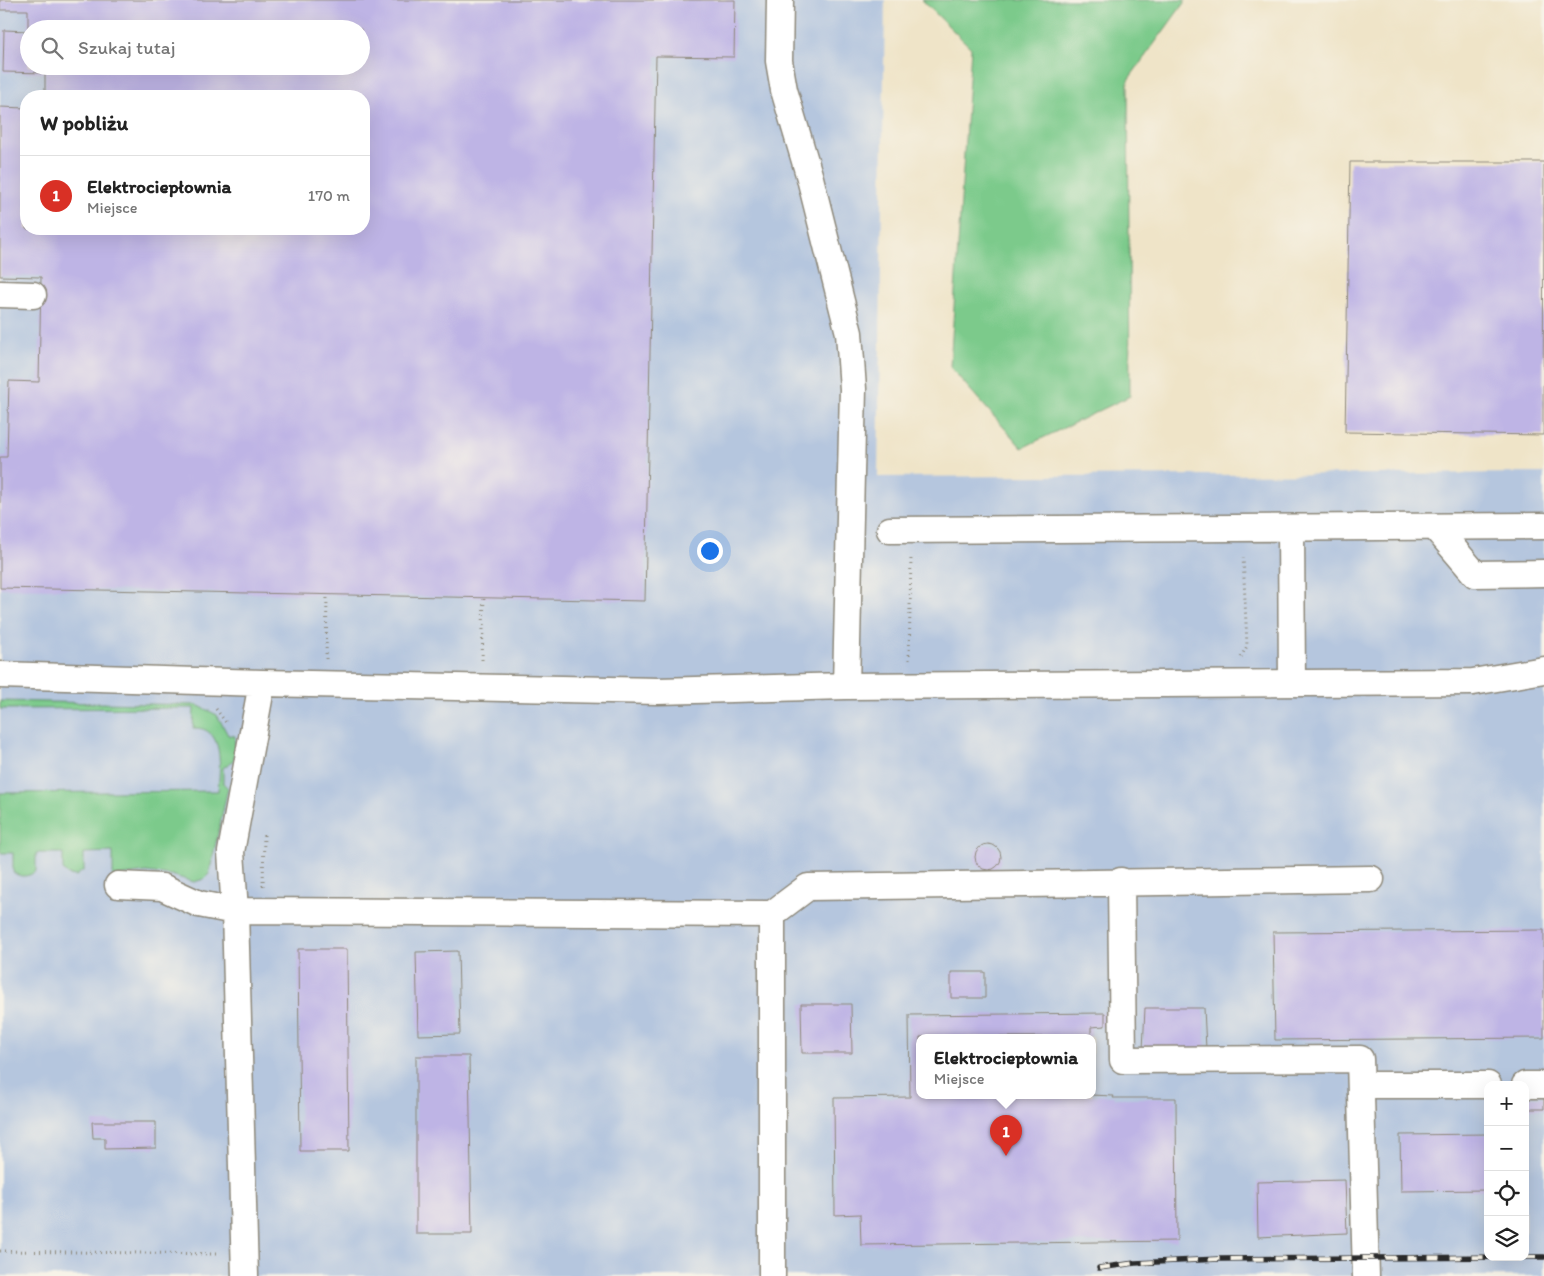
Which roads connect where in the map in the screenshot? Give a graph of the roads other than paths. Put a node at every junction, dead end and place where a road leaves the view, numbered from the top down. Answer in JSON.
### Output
{"nodes":[{"id":1,"x":780,"y":0,"type":"edge"},
{"id":2,"x":0,"y":294,"type":"edge"},
{"id":3,"x":33,"y":295,"type":"dead end"},
{"id":4,"x":1544,"y":526,"type":"edge"},
{"id":5,"x":1435,"y":527,"type":"junction"},
{"id":6,"x":1291,"y":528,"type":"junction"},
{"id":7,"x":890,"y":530,"type":"dead end"},
{"id":8,"x":1544,"y":573,"type":"edge"},
{"id":9,"x":1544,"y":670,"type":"edge"},
{"id":10,"x":0,"y":675,"type":"edge"},
{"id":11,"x":262,"y":683,"type":"junction"},
{"id":12,"x":1292,"y":683,"type":"junction"},
{"id":13,"x":846,"y":686,"type":"junction"},
{"id":14,"x":1370,"y":879,"type":"dead end"},
{"id":15,"x":1121,"y":881,"type":"junction"},
{"id":16,"x":118,"y":885,"type":"dead end"},
{"id":17,"x":235,"y":911,"type":"junction"},
{"id":18,"x":772,"y":914,"type":"junction"},
{"id":19,"x":1360,"y":1085,"type":"junction"},
{"id":20,"x":1484,"y":1085,"type":"edge"},
{"id":21,"x":1529,"y":1085,"type":"edge"},
{"id":22,"x":1544,"y":1085,"type":"edge"},
{"id":23,"x":244,"y":1265,"type":"edge"},
{"id":24,"x":772,"y":1276,"type":"edge"},
{"id":25,"x":1366,"y":1276,"type":"edge"}],
"edges":[{"from":1,"to":13,"type":"lane"},
{"from":2,"to":3,"type":"lane"},
{"from":4,"to":5,"type":"lane"},
{"from":5,"to":6,"type":"lane"},
{"from":5,"to":8,"type":"lane"},
{"from":6,"to":7,"type":"lane"},
{"from":6,"to":12,"type":"lane"},
{"from":9,"to":12,"type":"lane"},
{"from":10,"to":11,"type":"lane"},
{"from":11,"to":13,"type":"lane"},
{"from":11,"to":17,"type":"lane"},
{"from":12,"to":13,"type":"lane"},
{"from":14,"to":15,"type":"lane"},
{"from":15,"to":18,"type":"lane"},
{"from":15,"to":19,"type":"lane"},
{"from":16,"to":17,"type":"lane"},
{"from":17,"to":18,"type":"lane"},
{"from":17,"to":23,"type":"lane"},
{"from":18,"to":24,"type":"lane"},
{"from":19,"to":20,"type":"lane"},
{"from":19,"to":25,"type":"lane"},
{"from":21,"to":22,"type":"lane"}]}
